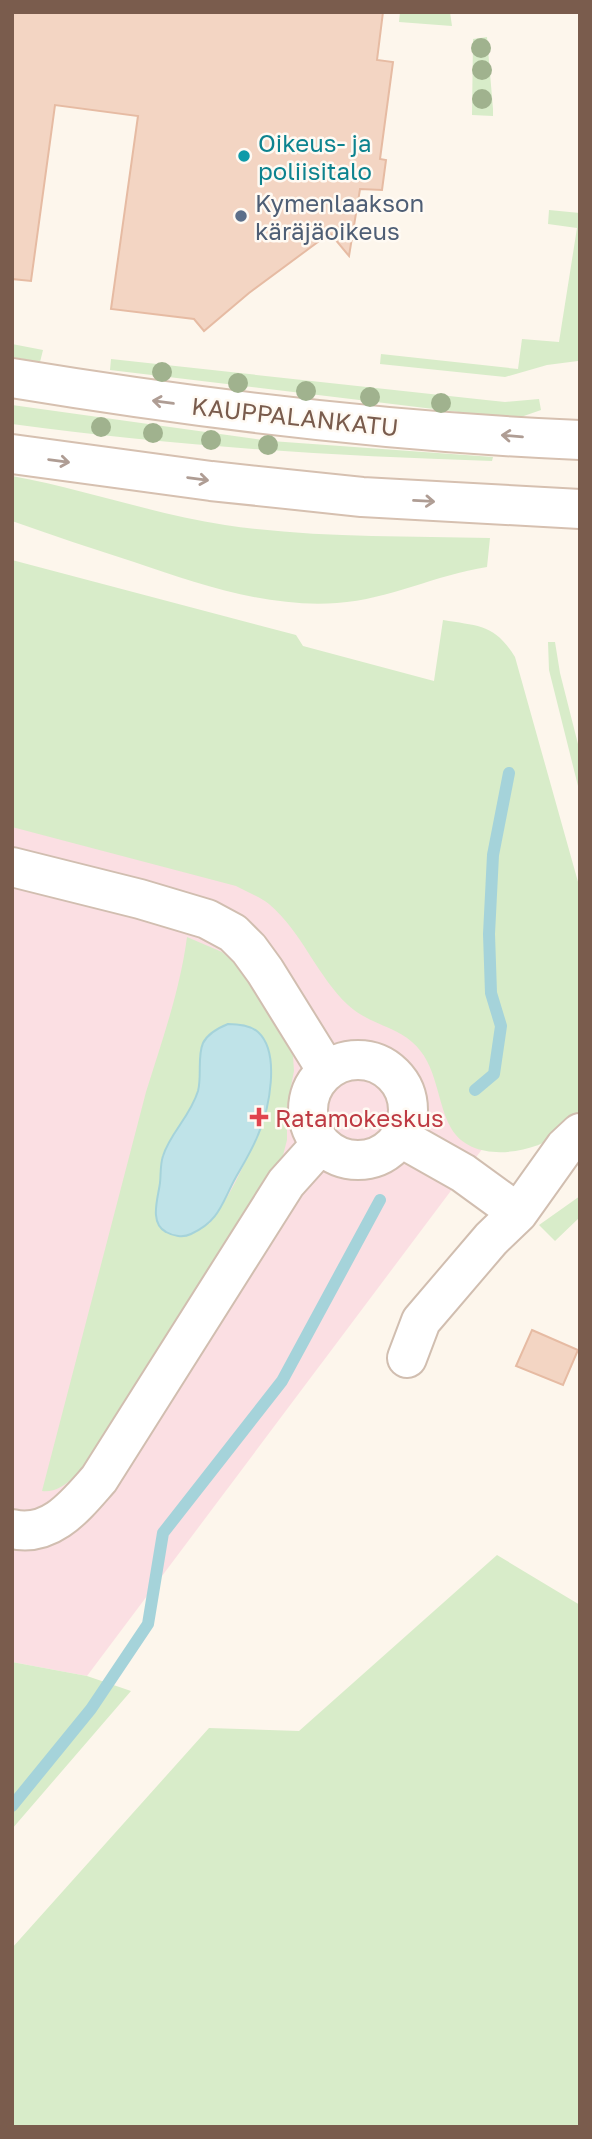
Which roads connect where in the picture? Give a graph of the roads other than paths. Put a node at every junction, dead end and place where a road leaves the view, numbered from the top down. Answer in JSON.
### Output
{"nodes":[{"id":1,"x":12,"y":379,"type":"edge"},
{"id":2,"x":580,"y":440,"type":"edge"},
{"id":3,"x":12,"y":454,"type":"edge"},
{"id":4,"x":580,"y":509,"type":"edge"},
{"id":5,"x":12,"y":867,"type":"edge"},
{"id":6,"x":327,"y":1071,"type":"junction"},
{"id":7,"x":580,"y":1133,"type":"edge"},
{"id":8,"x":401,"y":1138,"type":"junction"},
{"id":9,"x":321,"y":1144,"type":"junction"},
{"id":10,"x":580,"y":1171,"type":"edge"},
{"id":11,"x":518,"y":1213,"type":"junction"},
{"id":12,"x":407,"y":1357,"type":"dead end"},
{"id":13,"x":12,"y":1529,"type":"edge"}],
"edges":[{"from":2,"to":1,"type":"street","name":"KAUPPALANKATU","one_way":true},
{"from":3,"to":4,"type":"street","one_way":true},
{"from":5,"to":6,"type":"street"},
{"from":6,"to":8,"type":"street"},
{"from":6,"to":9,"type":"street"},
{"from":7,"to":11,"type":"street"},
{"from":8,"to":9,"type":"street"},
{"from":8,"to":11,"type":"street"},
{"from":9,"to":13,"type":"street"},
{"from":10,"to":11,"type":"street"},
{"from":11,"to":12,"type":"street"}]}
